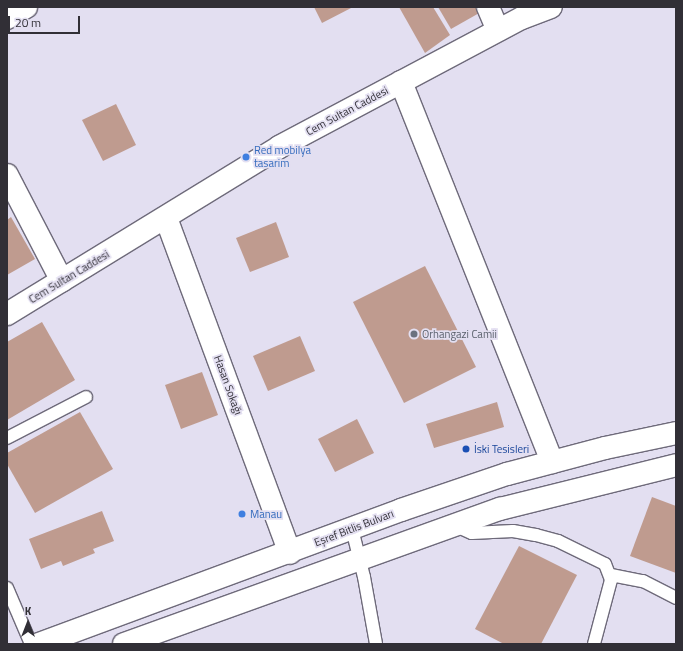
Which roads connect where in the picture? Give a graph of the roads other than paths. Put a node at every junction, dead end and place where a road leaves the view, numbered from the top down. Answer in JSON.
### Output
{"nodes":[{"id":1,"x":26,"y":7,"type":"edge"},
{"id":2,"x":488,"y":7,"type":"edge"},
{"id":3,"x":551,"y":7,"type":"edge"},
{"id":4,"x":7,"y":18,"type":"edge"},
{"id":5,"x":498,"y":30,"type":"junction"},
{"id":6,"x":401,"y":82,"type":"junction"},
{"id":7,"x":7,"y":175,"type":"edge"},
{"id":8,"x":166,"y":218,"type":"junction"},
{"id":9,"x":62,"y":281,"type":"junction"},
{"id":10,"x":7,"y":314,"type":"edge"},
{"id":11,"x":86,"y":397,"type":"dead end"},
{"id":12,"x":676,"y":433,"type":"edge"},
{"id":13,"x":7,"y":438,"type":"edge"},
{"id":14,"x":552,"y":462,"type":"junction"},
{"id":15,"x":676,"y":465,"type":"edge"},
{"id":16,"x":453,"y":525,"type":"junction"},
{"id":17,"x":352,"y":529,"type":"junction"},
{"id":18,"x":290,"y":552,"type":"junction"},
{"id":19,"x":360,"y":558,"type":"junction"},
{"id":20,"x":610,"y":575,"type":"junction"},
{"id":21,"x":7,"y":588,"type":"edge"},
{"id":22,"x":676,"y":598,"type":"edge"},
{"id":23,"x":77,"y":638,"type":"edge"},
{"id":24,"x":31,"y":644,"type":"edge"},
{"id":25,"x":39,"y":644,"type":"edge"},
{"id":26,"x":124,"y":644,"type":"edge"},
{"id":27,"x":376,"y":644,"type":"edge"},
{"id":28,"x":594,"y":644,"type":"edge"}],
"edges":[{"from":1,"to":4,"type":"street"},
{"from":2,"to":5,"type":"street"},
{"from":3,"to":5,"type":"street","name":"Cem Sultan Caddesi"},
{"from":5,"to":6,"type":"street","name":"Cem Sultan Caddesi"},
{"from":6,"to":8,"type":"street","name":"Cem Sultan Caddesi"},
{"from":6,"to":14,"type":"street"},
{"from":7,"to":9,"type":"street"},
{"from":8,"to":9,"type":"street","name":"Cem Sultan Caddesi"},
{"from":8,"to":18,"type":"street","name":"Hasan Sokağı"},
{"from":9,"to":10,"type":"street","name":"Cem Sultan Caddesi"},
{"from":11,"to":13,"type":"lane"},
{"from":12,"to":14,"type":"street","name":"Eşref Bitlis Bulvarı"},
{"from":14,"to":17,"type":"street","name":"Eşref Bitlis Bulvarı"},
{"from":15,"to":16,"type":"street"},
{"from":16,"to":19,"type":"street"},
{"from":16,"to":20,"type":"lane"},
{"from":17,"to":18,"type":"street","name":"Eşref Bitlis Bulvarı"},
{"from":17,"to":19,"type":"lane"},
{"from":18,"to":23,"type":"street","name":"Eşref Bitlis Bulvarı"},
{"from":19,"to":26,"type":"street"},
{"from":19,"to":27,"type":"lane"},
{"from":20,"to":22,"type":"lane"},
{"from":20,"to":28,"type":"lane"},
{"from":21,"to":24,"type":"lane"},
{"from":23,"to":25,"type":"street","name":"Eşref Bitlis Bulvarı"}]}
